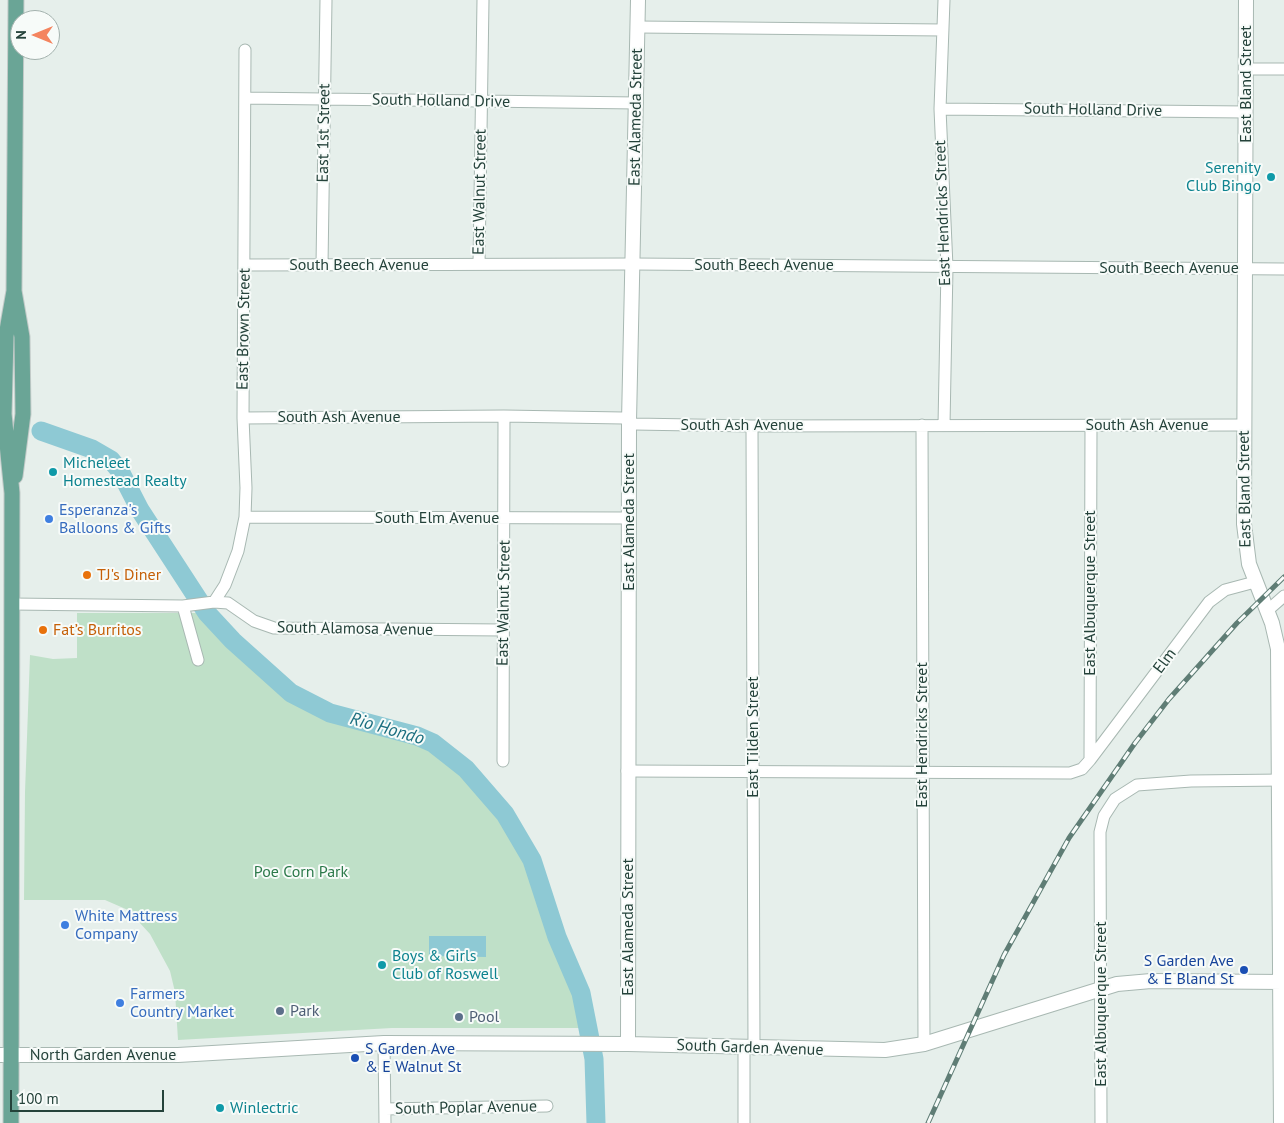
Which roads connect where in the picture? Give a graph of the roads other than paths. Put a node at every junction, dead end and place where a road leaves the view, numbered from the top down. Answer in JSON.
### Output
{"nodes":[{"id":1,"x":16,"y":0,"type":"edge"},
{"id":2,"x":326,"y":0,"type":"edge"},
{"id":3,"x":483,"y":0,"type":"edge"},
{"id":4,"x":638,"y":0,"type":"edge"},
{"id":5,"x":944,"y":0,"type":"edge"},
{"id":6,"x":1246,"y":0,"type":"edge"},
{"id":7,"x":638,"y":27,"type":"junction"},
{"id":8,"x":943,"y":30,"type":"junction"},
{"id":9,"x":245,"y":50,"type":"dead end"},
{"id":10,"x":1246,"y":69,"type":"junction"},
{"id":11,"x":1284,"y":69,"type":"edge"},
{"id":12,"x":245,"y":98,"type":"junction"},
{"id":13,"x":325,"y":99,"type":"junction"},
{"id":14,"x":481,"y":101,"type":"junction"},
{"id":15,"x":637,"y":103,"type":"junction"},
{"id":16,"x":940,"y":109,"type":"junction"},
{"id":17,"x":1246,"y":112,"type":"junction"},
{"id":18,"x":479,"y":264,"type":"junction"},
{"id":19,"x":633,"y":264,"type":"junction"},
{"id":20,"x":245,"y":265,"type":"junction"},
{"id":21,"x":322,"y":266,"type":"junction"},
{"id":22,"x":947,"y":267,"type":"junction"},
{"id":23,"x":1245,"y":269,"type":"junction"},
{"id":24,"x":1284,"y":269,"type":"edge"},
{"id":25,"x":14,"y":291,"type":"junction"},
{"id":26,"x":2,"y":414,"type":"edge"},
{"id":27,"x":23,"y":414,"type":"junction"},
{"id":28,"x":504,"y":416,"type":"junction"},
{"id":29,"x":243,"y":418,"type":"junction"},
{"id":30,"x":629,"y":421,"type":"junction"},
{"id":31,"x":922,"y":425,"type":"junction"},
{"id":32,"x":944,"y":425,"type":"junction"},
{"id":33,"x":1091,"y":425,"type":"junction"},
{"id":34,"x":1244,"y":425,"type":"junction"},
{"id":35,"x":752,"y":426,"type":"junction"},
{"id":36,"x":12,"y":492,"type":"junction"},
{"id":37,"x":245,"y":517,"type":"junction"},
{"id":38,"x":505,"y":518,"type":"junction"},
{"id":39,"x":629,"y":518,"type":"junction"},
{"id":40,"x":1255,"y":582,"type":"junction"},
{"id":41,"x":1284,"y":596,"type":"edge"},
{"id":42,"x":212,"y":603,"type":"junction"},
{"id":43,"x":12,"y":604,"type":"junction"},
{"id":44,"x":187,"y":606,"type":"junction"},
{"id":45,"x":1267,"y":611,"type":"junction"},
{"id":46,"x":503,"y":630,"type":"junction"},
{"id":47,"x":198,"y":660,"type":"dead end"},
{"id":48,"x":1090,"y":760,"type":"junction"},
{"id":49,"x":503,"y":761,"type":"dead end"},
{"id":50,"x":627,"y":772,"type":"junction"},
{"id":51,"x":753,"y":772,"type":"junction"},
{"id":52,"x":922,"y":772,"type":"junction"},
{"id":53,"x":1282,"y":780,"type":"edge"},
{"id":54,"x":1282,"y":982,"type":"edge"},
{"id":55,"x":1101,"y":988,"type":"junction"},
{"id":56,"x":384,"y":1043,"type":"junction"},
{"id":57,"x":628,"y":1044,"type":"junction"},
{"id":58,"x":924,"y":1044,"type":"junction"},
{"id":59,"x":749,"y":1049,"type":"junction"},
{"id":60,"x":206,"y":1054,"type":"joint"},
{"id":61,"x":6,"y":1055,"type":"edge"},
{"id":62,"x":547,"y":1106,"type":"dead end"},
{"id":63,"x":384,"y":1109,"type":"junction"},
{"id":64,"x":11,"y":1123,"type":"edge"},
{"id":65,"x":384,"y":1123,"type":"edge"},
{"id":66,"x":744,"y":1123,"type":"edge"},
{"id":67,"x":1101,"y":1123,"type":"edge"},
{"id":68,"x":1281,"y":1123,"type":"edge"}],
"edges":[{"from":1,"to":25,"type":"main road"},
{"from":2,"to":13,"type":"street","name":"East 1st Street"},
{"from":3,"to":14,"type":"street","name":"East Walnut Street"},
{"from":4,"to":7,"type":"street","name":"East Alameda Street"},
{"from":5,"to":8,"type":"street","name":"East Hendricks Street"},
{"from":6,"to":10,"type":"street","name":"East Bland Street"},
{"from":7,"to":8,"type":"street"},
{"from":7,"to":15,"type":"street","name":"East Alameda Street"},
{"from":8,"to":16,"type":"street","name":"East Hendricks Street"},
{"from":9,"to":12,"type":"street","name":"East Brown Street"},
{"from":10,"to":11,"type":"street"},
{"from":10,"to":17,"type":"street","name":"East Bland Street"},
{"from":12,"to":13,"type":"street","name":"South Holland Drive"},
{"from":12,"to":20,"type":"street","name":"East Brown Street"},
{"from":13,"to":14,"type":"street","name":"South Holland Drive"},
{"from":13,"to":21,"type":"street","name":"East 1st Street"},
{"from":14,"to":15,"type":"street","name":"South Holland Drive"},
{"from":14,"to":18,"type":"street","name":"East Walnut Street"},
{"from":15,"to":19,"type":"street","name":"East Alameda Street"},
{"from":16,"to":17,"type":"street","name":"South Holland Drive"},
{"from":16,"to":22,"type":"street","name":"East Hendricks Street"},
{"from":17,"to":23,"type":"street","name":"East Bland Street"},
{"from":18,"to":19,"type":"street","name":"South Beech Avenue"},
{"from":18,"to":21,"type":"street","name":"South Beech Avenue"},
{"from":19,"to":22,"type":"street","name":"South Beech Avenue"},
{"from":19,"to":30,"type":"street","name":"East Alameda Street"},
{"from":20,"to":21,"type":"street","name":"South Beech Avenue"},
{"from":20,"to":29,"type":"street","name":"East Brown Street"},
{"from":22,"to":23,"type":"street","name":"South Beech Avenue"},
{"from":22,"to":32,"type":"street","name":"East Hendricks Street"},
{"from":23,"to":24,"type":"street","name":"South Beech Avenue"},
{"from":23,"to":34,"type":"street","name":"East Bland Street"},
{"from":25,"to":26,"type":"main road"},
{"from":25,"to":27,"type":"main road"},
{"from":26,"to":27,"type":"street"},
{"from":26,"to":36,"type":"main road"},
{"from":27,"to":36,"type":"main road"},
{"from":28,"to":29,"type":"street","name":"South Ash Avenue"},
{"from":28,"to":30,"type":"street","name":"South Ash Avenue"},
{"from":28,"to":38,"type":"street","name":"East Walnut Street"},
{"from":29,"to":37,"type":"street","name":"East Brown Street"},
{"from":30,"to":35,"type":"street","name":"South Ash Avenue"},
{"from":30,"to":39,"type":"street","name":"East Alameda Street"},
{"from":31,"to":32,"type":"street","name":"South Ash Avenue"},
{"from":31,"to":35,"type":"street","name":"South Ash Avenue"},
{"from":31,"to":52,"type":"street","name":"East Hendricks Street"},
{"from":32,"to":33,"type":"street","name":"South Ash Avenue"},
{"from":33,"to":34,"type":"street","name":"South Ash Avenue"},
{"from":33,"to":48,"type":"street","name":"East Albuquerque Street"},
{"from":34,"to":40,"type":"street","name":"East Bland Street"},
{"from":35,"to":51,"type":"street","name":"East Tilden Street"},
{"from":36,"to":43,"type":"main road"},
{"from":37,"to":38,"type":"street","name":"South Elm Avenue"},
{"from":37,"to":42,"type":"street","name":"East Brown Street"},
{"from":38,"to":39,"type":"street","name":"South Elm Avenue"},
{"from":38,"to":46,"type":"street","name":"East Walnut Street"},
{"from":39,"to":50,"type":"street","name":"East Alameda Street"},
{"from":40,"to":45,"type":"street","name":"East Bland Street"},
{"from":40,"to":48,"type":"street","name":"Elm"},
{"from":41,"to":45,"type":"street"},
{"from":42,"to":44,"type":"street"},
{"from":42,"to":46,"type":"street","name":"South Alamosa Avenue"},
{"from":43,"to":44,"type":"street"},
{"from":43,"to":61,"type":"main road"},
{"from":44,"to":47,"type":"street"},
{"from":45,"to":53,"type":"street","name":"East Bland Street"},
{"from":46,"to":49,"type":"street","name":"East Walnut Street"},
{"from":48,"to":52,"type":"street"},
{"from":50,"to":51,"type":"street"},
{"from":50,"to":57,"type":"street","name":"East Alameda Street"},
{"from":51,"to":52,"type":"street"},
{"from":51,"to":59,"type":"street","name":"East Tilden Street"},
{"from":52,"to":58,"type":"street","name":"East Hendricks Street"},
{"from":53,"to":54,"type":"street","name":"East Bland Street"},
{"from":53,"to":55,"type":"street","name":"East Albuquerque Street"},
{"from":54,"to":55,"type":"street","name":"South Garden Avenue"},
{"from":54,"to":68,"type":"street","name":"East Bland Street"},
{"from":55,"to":58,"type":"street","name":"South Garden Avenue"},
{"from":55,"to":67,"type":"street","name":"East Albuquerque Street"},
{"from":56,"to":57,"type":"street","name":"South Garden Avenue"},
{"from":56,"to":60,"type":"street","name":"South Garden Avenue"},
{"from":56,"to":63,"type":"street"},
{"from":57,"to":59,"type":"street","name":"South Garden Avenue"},
{"from":58,"to":59,"type":"street","name":"South Garden Avenue"},
{"from":59,"to":66,"type":"street","name":"East Tilden Street"},
{"from":60,"to":61,"type":"street","name":"North Garden Avenue"},
{"from":61,"to":64,"type":"main road"},
{"from":62,"to":63,"type":"street","name":"South Poplar Avenue"},
{"from":63,"to":65,"type":"street"}]}
